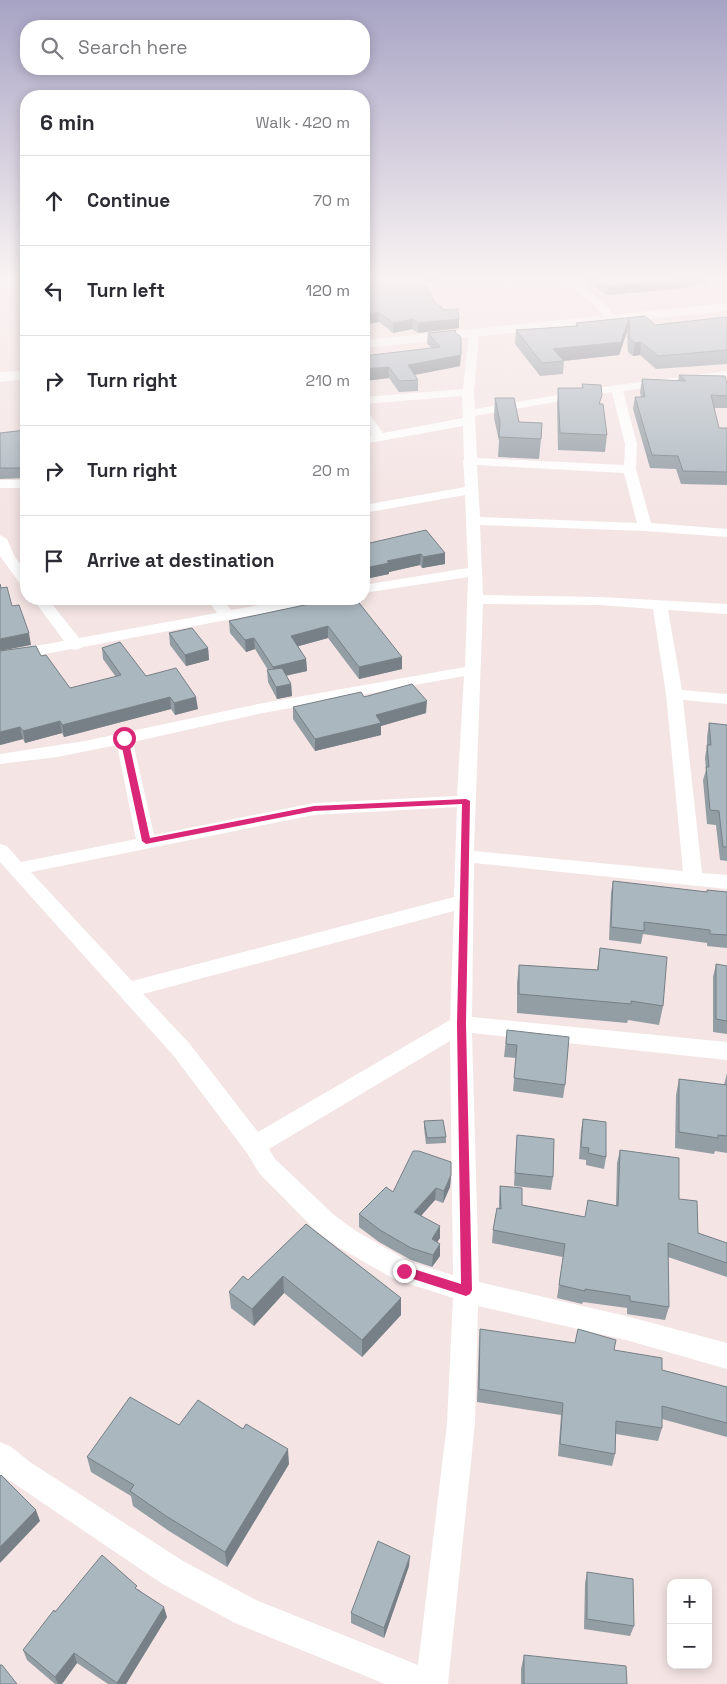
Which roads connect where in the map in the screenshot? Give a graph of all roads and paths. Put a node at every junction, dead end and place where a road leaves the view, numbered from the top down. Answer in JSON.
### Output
{"nodes":[{"id":1,"x":472,"y":357,"type":"edge"},
{"id":2,"x":727,"y":374,"type":"edge"},
{"id":3,"x":20,"y":375,"type":"edge"},
{"id":4,"x":0,"y":377,"type":"edge"},
{"id":5,"x":617,"y":388,"type":"junction"},
{"id":6,"x":468,"y":392,"type":"junction"},
{"id":7,"x":370,"y":400,"type":"edge"},
{"id":8,"x":468,"y":418,"type":"junction"},
{"id":9,"x":370,"y":424,"type":"edge"},
{"id":10,"x":380,"y":438,"type":"junction"},
{"id":11,"x":370,"y":439,"type":"edge"},
{"id":12,"x":469,"y":461,"type":"junction"},
{"id":13,"x":630,"y":469,"type":"junction"},
{"id":14,"x":0,"y":484,"type":"edge"},
{"id":15,"x":20,"y":484,"type":"edge"},
{"id":16,"x":471,"y":490,"type":"junction"},
{"id":17,"x":370,"y":509,"type":"edge"},
{"id":18,"x":474,"y":521,"type":"junction"},
{"id":19,"x":645,"y":527,"type":"junction"},
{"id":20,"x":727,"y":533,"type":"edge"},
{"id":21,"x":0,"y":539,"type":"edge"},
{"id":22,"x":6,"y":566,"type":"edge"},
{"id":23,"x":475,"y":571,"type":"junction"},
{"id":24,"x":20,"y":577,"type":"edge"},
{"id":25,"x":370,"y":588,"type":"edge"},
{"id":26,"x":476,"y":599,"type":"junction"},
{"id":27,"x":45,"y":605,"type":"edge"},
{"id":28,"x":219,"y":605,"type":"edge"},
{"id":29,"x":286,"y":605,"type":"edge"},
{"id":30,"x":660,"y":605,"type":"junction"},
{"id":31,"x":727,"y":609,"type":"edge"},
{"id":32,"x":227,"y":616,"type":"junction"},
{"id":33,"x":76,"y":645,"type":"junction"},
{"id":34,"x":0,"y":657,"type":"edge"},
{"id":35,"x":473,"y":670,"type":"junction"},
{"id":36,"x":674,"y":694,"type":"junction"},
{"id":37,"x":727,"y":699,"type":"edge"},
{"id":38,"x":124,"y":738,"type":"junction"},
{"id":39,"x":0,"y":759,"type":"edge"},
{"id":40,"x":466,"y":801,"type":"junction"},
{"id":41,"x":146,"y":841,"type":"junction"},
{"id":42,"x":0,"y":850,"type":"edge"},
{"id":43,"x":465,"y":856,"type":"junction"},
{"id":44,"x":16,"y":869,"type":"junction"},
{"id":45,"x":693,"y":878,"type":"junction"},
{"id":46,"x":727,"y":882,"type":"edge"},
{"id":47,"x":464,"y":901,"type":"junction"},
{"id":48,"x":129,"y":990,"type":"junction"},
{"id":49,"x":461,"y":1024,"type":"junction"},
{"id":50,"x":727,"y":1051,"type":"edge"},
{"id":51,"x":255,"y":1146,"type":"junction"},
{"id":52,"x":466,"y":1290,"type":"junction"},
{"id":53,"x":727,"y":1356,"type":"edge"},
{"id":54,"x":0,"y":1456,"type":"edge"},
{"id":55,"x":425,"y":1684,"type":"edge"},
{"id":56,"x":432,"y":1684,"type":"edge"}],
"edges":[{"from":1,"to":6,"type":"street"},
{"from":2,"to":5,"type":"street"},
{"from":3,"to":4,"type":"main road"},
{"from":5,"to":8,"type":"street"},
{"from":5,"to":13,"type":"street"},
{"from":6,"to":7,"type":"street"},
{"from":6,"to":8,"type":"street"},
{"from":8,"to":10,"type":"street"},
{"from":8,"to":12,"type":"street"},
{"from":9,"to":10,"type":"street"},
{"from":10,"to":11,"type":"street"},
{"from":12,"to":13,"type":"street"},
{"from":12,"to":16,"type":"street"},
{"from":13,"to":19,"type":"street"},
{"from":14,"to":15,"type":"street"},
{"from":16,"to":17,"type":"street"},
{"from":16,"to":18,"type":"street"},
{"from":18,"to":19,"type":"street"},
{"from":18,"to":23,"type":"street"},
{"from":19,"to":20,"type":"street"},
{"from":21,"to":22,"type":"street"},
{"from":22,"to":24,"type":"street"},
{"from":23,"to":25,"type":"street"},
{"from":23,"to":26,"type":"street"},
{"from":26,"to":30,"type":"street"},
{"from":26,"to":35,"type":"street"},
{"from":27,"to":33,"type":"street"},
{"from":28,"to":32,"type":"street"},
{"from":29,"to":32,"type":"street"},
{"from":30,"to":31,"type":"street"},
{"from":30,"to":36,"type":"street"},
{"from":32,"to":33,"type":"street"},
{"from":33,"to":34,"type":"street"},
{"from":35,"to":38,"type":"street"},
{"from":35,"to":40,"type":"street"},
{"from":36,"to":37,"type":"street"},
{"from":36,"to":45,"type":"street"},
{"from":38,"to":39,"type":"street"},
{"from":38,"to":41,"type":"street"},
{"from":40,"to":41,"type":"street"},
{"from":40,"to":43,"type":"street"},
{"from":41,"to":44,"type":"street"},
{"from":42,"to":44,"type":"street"},
{"from":43,"to":45,"type":"street"},
{"from":43,"to":47,"type":"street"},
{"from":44,"to":48,"type":"street"},
{"from":45,"to":46,"type":"street"},
{"from":47,"to":48,"type":"street"},
{"from":47,"to":49,"type":"street"},
{"from":48,"to":51,"type":"street"},
{"from":49,"to":50,"type":"street"},
{"from":49,"to":51,"type":"street"},
{"from":49,"to":52,"type":"street"},
{"from":51,"to":52,"type":"street"},
{"from":52,"to":53,"type":"street"},
{"from":52,"to":56,"type":"street"},
{"from":54,"to":55,"type":"street"}]}
